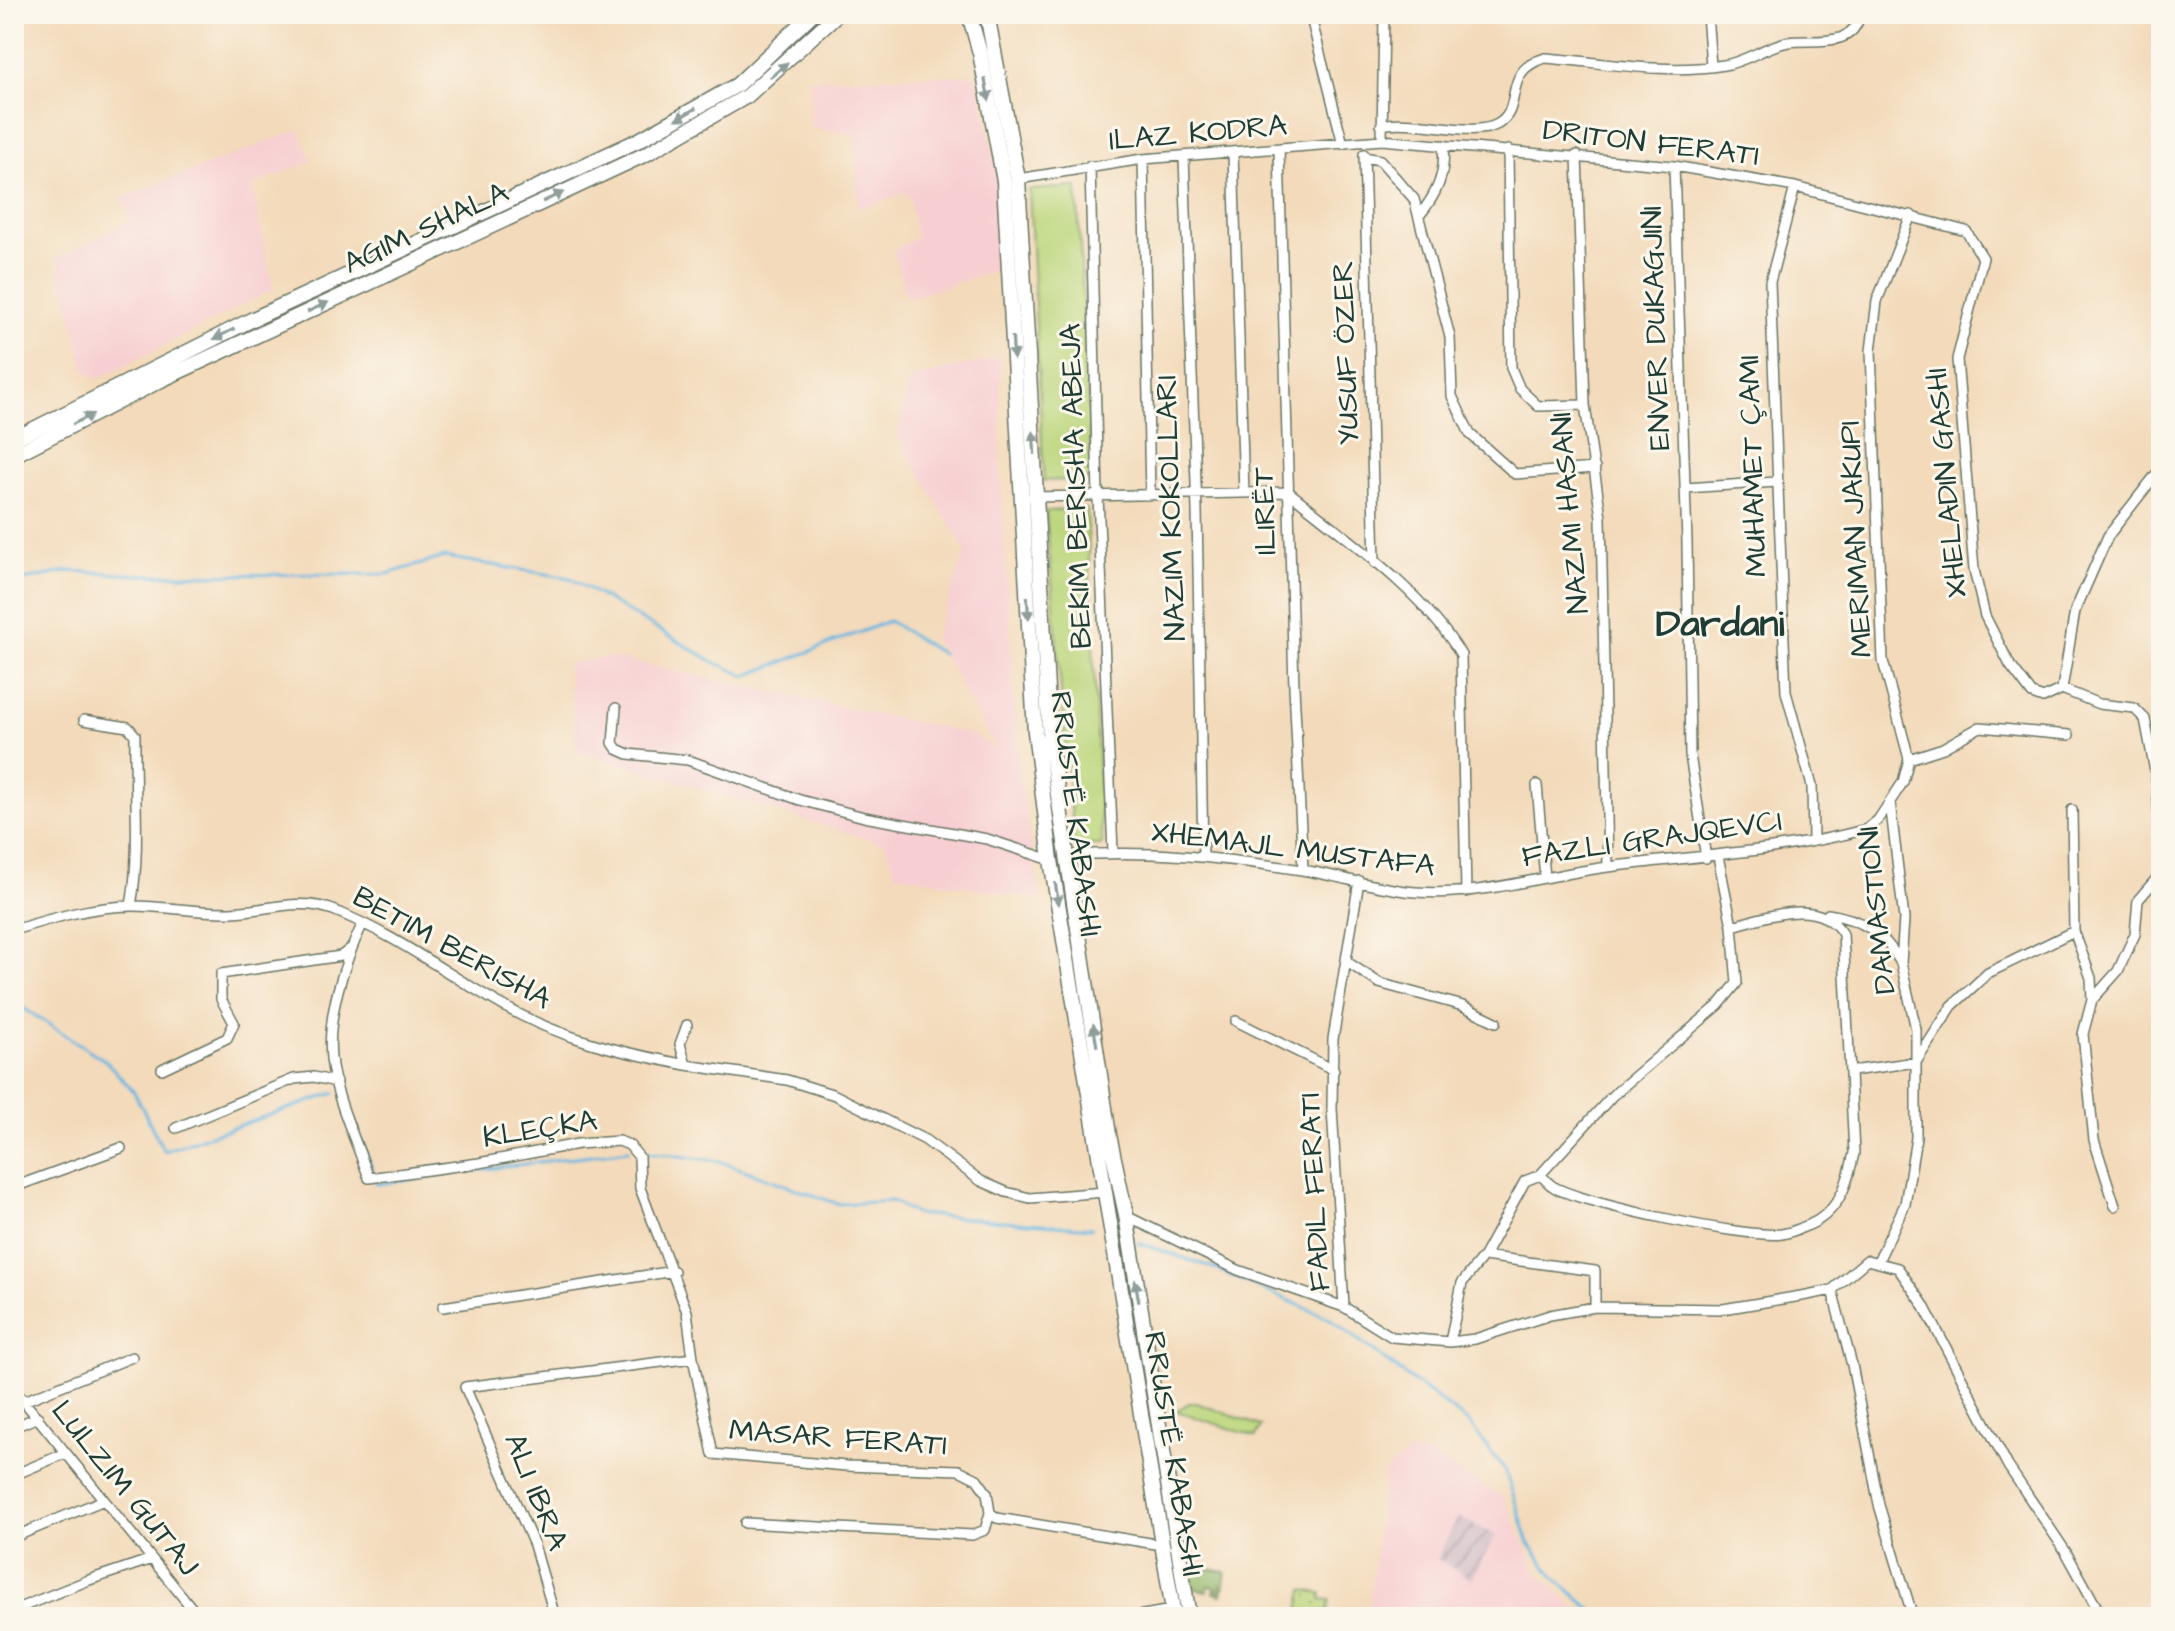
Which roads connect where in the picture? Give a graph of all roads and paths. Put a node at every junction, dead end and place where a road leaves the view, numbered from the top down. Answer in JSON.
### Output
{"nodes":[{"id":1,"x":812,"y":14,"type":"edge"},
{"id":2,"x":837,"y":14,"type":"edge"},
{"id":3,"x":969,"y":14,"type":"edge"},
{"id":4,"x":987,"y":14,"type":"edge"},
{"id":5,"x":1310,"y":14,"type":"edge"},
{"id":6,"x":1384,"y":14,"type":"edge"},
{"id":7,"x":1707,"y":14,"type":"edge"},
{"id":8,"x":1860,"y":14,"type":"edge"},
{"id":9,"x":1711,"y":66,"type":"junction"},
{"id":10,"x":1381,"y":125,"type":"junction"},
{"id":11,"x":1382,"y":140,"type":"junction"},
{"id":12,"x":1362,"y":143,"type":"junction"},
{"id":13,"x":1343,"y":144,"type":"junction"},
{"id":14,"x":1443,"y":145,"type":"junction"},
{"id":15,"x":1279,"y":150,"type":"junction"},
{"id":16,"x":1508,"y":150,"type":"junction"},
{"id":17,"x":1233,"y":153,"type":"junction"},
{"id":18,"x":1577,"y":155,"type":"junction"},
{"id":19,"x":1184,"y":157,"type":"junction"},
{"id":20,"x":1364,"y":157,"type":"junction"},
{"id":21,"x":1143,"y":159,"type":"junction"},
{"id":22,"x":1090,"y":166,"type":"junction"},
{"id":23,"x":1674,"y":166,"type":"junction"},
{"id":24,"x":1018,"y":179,"type":"junction"},
{"id":25,"x":1795,"y":187,"type":"junction"},
{"id":26,"x":1911,"y":215,"type":"junction"},
{"id":27,"x":1419,"y":216,"type":"junction"},
{"id":28,"x":1585,"y":405,"type":"junction"},
{"id":29,"x":14,"y":439,"type":"edge"},
{"id":30,"x":14,"y":455,"type":"edge"},
{"id":31,"x":1595,"y":468,"type":"junction"},
{"id":32,"x":2161,"y":468,"type":"edge"},
{"id":33,"x":1777,"y":482,"type":"junction"},
{"id":34,"x":1685,"y":488,"type":"junction"},
{"id":35,"x":1289,"y":492,"type":"junction"},
{"id":36,"x":1244,"y":493,"type":"junction"},
{"id":37,"x":1150,"y":495,"type":"junction"},
{"id":38,"x":1196,"y":495,"type":"junction"},
{"id":39,"x":1098,"y":496,"type":"junction"},
{"id":40,"x":1029,"y":497,"type":"junction"},
{"id":41,"x":1375,"y":563,"type":"junction"},
{"id":42,"x":2062,"y":689,"type":"junction"},
{"id":43,"x":616,"y":708,"type":"dead end"},
{"id":44,"x":84,"y":720,"type":"dead end"},
{"id":45,"x":2069,"y":735,"type":"dead end"},
{"id":46,"x":1909,"y":759,"type":"junction"},
{"id":47,"x":1537,"y":785,"type":"dead end"},
{"id":48,"x":1890,"y":802,"type":"junction"},
{"id":49,"x":2072,"y":810,"type":"dead end"},
{"id":50,"x":1813,"y":839,"type":"junction"},
{"id":51,"x":1113,"y":852,"type":"junction"},
{"id":52,"x":1718,"y":856,"type":"junction"},
{"id":53,"x":1203,"y":857,"type":"junction"},
{"id":54,"x":1058,"y":858,"type":"junction"},
{"id":55,"x":1706,"y":858,"type":"junction"},
{"id":56,"x":1608,"y":867,"type":"junction"},
{"id":57,"x":1303,"y":870,"type":"junction"},
{"id":58,"x":1545,"y":878,"type":"junction"},
{"id":59,"x":1359,"y":881,"type":"junction"},
{"id":60,"x":1466,"y":892,"type":"junction"},
{"id":61,"x":131,"y":906,"type":"junction"},
{"id":62,"x":1819,"y":913,"type":"junction"},
{"id":63,"x":362,"y":925,"type":"junction"},
{"id":64,"x":1732,"y":926,"type":"junction"},
{"id":65,"x":14,"y":930,"type":"edge"},
{"id":66,"x":2074,"y":931,"type":"junction"},
{"id":67,"x":350,"y":949,"type":"junction"},
{"id":68,"x":1347,"y":962,"type":"junction"},
{"id":69,"x":1901,"y":963,"type":"junction"},
{"id":70,"x":2092,"y":1000,"type":"junction"},
{"id":71,"x":1236,"y":1021,"type":"dead end"},
{"id":72,"x":1496,"y":1022,"type":"dead end"},
{"id":73,"x":687,"y":1025,"type":"dead end"},
{"id":74,"x":1916,"y":1062,"type":"junction"},
{"id":75,"x":686,"y":1065,"type":"junction"},
{"id":76,"x":162,"y":1069,"type":"dead end"},
{"id":77,"x":1334,"y":1070,"type":"junction"},
{"id":78,"x":1852,"y":1071,"type":"junction"},
{"id":79,"x":336,"y":1082,"type":"junction"},
{"id":80,"x":176,"y":1128,"type":"dead end"},
{"id":81,"x":121,"y":1148,"type":"dead end"},
{"id":82,"x":1540,"y":1175,"type":"junction"},
{"id":83,"x":14,"y":1187,"type":"edge"},
{"id":84,"x":1105,"y":1192,"type":"junction"},
{"id":85,"x":2115,"y":1206,"type":"dead end"},
{"id":86,"x":1126,"y":1215,"type":"junction"},
{"id":87,"x":1484,"y":1256,"type":"junction"},
{"id":88,"x":1878,"y":1261,"type":"junction"},
{"id":89,"x":674,"y":1271,"type":"junction"},
{"id":90,"x":1832,"y":1290,"type":"junction"},
{"id":91,"x":443,"y":1307,"type":"dead end"},
{"id":92,"x":1344,"y":1307,"type":"junction"},
{"id":93,"x":1595,"y":1307,"type":"junction"},
{"id":94,"x":1450,"y":1342,"type":"junction"},
{"id":95,"x":132,"y":1357,"type":"dead end"},
{"id":96,"x":693,"y":1358,"type":"junction"},
{"id":97,"x":14,"y":1389,"type":"edge"},
{"id":98,"x":24,"y":1401,"type":"junction"},
{"id":99,"x":38,"y":1417,"type":"junction"},
{"id":100,"x":14,"y":1427,"type":"edge"},
{"id":101,"x":66,"y":1453,"type":"junction"},
{"id":102,"x":14,"y":1475,"type":"edge"},
{"id":103,"x":104,"y":1500,"type":"junction"},
{"id":104,"x":990,"y":1513,"type":"junction"},
{"id":105,"x":745,"y":1523,"type":"dead end"},
{"id":106,"x":14,"y":1537,"type":"edge"},
{"id":107,"x":1162,"y":1545,"type":"junction"},
{"id":108,"x":152,"y":1559,"type":"junction"},
{"id":109,"x":14,"y":1610,"type":"edge"},
{"id":110,"x":1173,"y":1614,"type":"edge"},
{"id":111,"x":194,"y":1616,"type":"edge"},
{"id":112,"x":555,"y":1617,"type":"edge"},
{"id":113,"x":1132,"y":1617,"type":"edge"},
{"id":114,"x":1189,"y":1617,"type":"edge"},
{"id":115,"x":1913,"y":1617,"type":"edge"},
{"id":116,"x":2102,"y":1617,"type":"edge"}],
"edges":[{"from":1,"to":29,"type":"main road","name":"AGIM SHALA","one_way":true},
{"from":30,"to":2,"type":"main road","name":"AGIM SHALA","one_way":true},
{"from":3,"to":40,"type":"main road","name":"RRUSTË KABASHI","one_way":true},
{"from":4,"to":24,"type":"main road","name":"RRUSTË KABASHI"},
{"from":5,"to":13,"type":"street"},
{"from":6,"to":10,"type":"street"},
{"from":7,"to":9,"type":"street"},
{"from":8,"to":9,"type":"street"},
{"from":9,"to":10,"type":"street"},
{"from":10,"to":11,"type":"street"},
{"from":11,"to":12,"type":"street","name":"ILAZ KODRA"},
{"from":11,"to":14,"type":"street","name":"DRITON FERATI"},
{"from":12,"to":13,"type":"street","name":"ILAZ KODRA"},
{"from":12,"to":20,"type":"street","name":"YUSUF ÖZER"},
{"from":13,"to":15,"type":"street","name":"ILAZ KODRA"},
{"from":14,"to":16,"type":"street","name":"DRITON FERATI"},
{"from":14,"to":27,"type":"street"},
{"from":15,"to":17,"type":"street","name":"ILAZ KODRA"},
{"from":15,"to":35,"type":"street","name":"ILIRËT"},
{"from":16,"to":18,"type":"street","name":"DRITON FERATI"},
{"from":16,"to":28,"type":"street"},
{"from":17,"to":19,"type":"street","name":"ILAZ KODRA"},
{"from":17,"to":36,"type":"street"},
{"from":18,"to":23,"type":"street","name":"DRITON FERATI"},
{"from":18,"to":28,"type":"street","name":"NAZMI HASANI"},
{"from":19,"to":21,"type":"street","name":"ILAZ KODRA"},
{"from":19,"to":38,"type":"street","name":"NAZIM KOKOLLARI"},
{"from":20,"to":27,"type":"street"},
{"from":20,"to":41,"type":"street","name":"YUSUF ÖZER"},
{"from":21,"to":22,"type":"street","name":"ILAZ KODRA"},
{"from":21,"to":37,"type":"street"},
{"from":22,"to":24,"type":"street","name":"ILAZ KODRA"},
{"from":22,"to":39,"type":"street","name":"BEKIM BERISHA ABEJA"},
{"from":23,"to":25,"type":"street","name":"DRITON FERATI"},
{"from":23,"to":34,"type":"street","name":"ENVER DUKAGJINI"},
{"from":40,"to":24,"type":"main road","name":"RRUSTË KABASHI","one_way":true},
{"from":25,"to":26,"type":"street","name":"DRITON FERATI"},
{"from":25,"to":33,"type":"street","name":"MUHAMET ÇAMI"},
{"from":26,"to":42,"type":"street","name":"XHELADIN GASHI"},
{"from":26,"to":46,"type":"street","name":"MERIMAN JAKUPI"},
{"from":27,"to":31,"type":"street"},
{"from":28,"to":31,"type":"street","name":"NAZMI HASANI"},
{"from":31,"to":56,"type":"street","name":"NAZMI HASANI"},
{"from":32,"to":42,"type":"street"},
{"from":33,"to":34,"type":"street","name":"ENVER DUKAGJINI"},
{"from":33,"to":50,"type":"street","name":"MUHAMET ÇAMI"},
{"from":34,"to":55,"type":"street","name":"ENVER DUKAGJINI"},
{"from":35,"to":36,"type":"street"},
{"from":35,"to":41,"type":"street"},
{"from":35,"to":57,"type":"street","name":"ILIRËT"},
{"from":36,"to":38,"type":"street"},
{"from":37,"to":38,"type":"street"},
{"from":37,"to":39,"type":"street"},
{"from":38,"to":53,"type":"street","name":"NAZIM KOKOLLARI"},
{"from":39,"to":40,"type":"street"},
{"from":39,"to":51,"type":"street","name":"BEKIM BERISHA ABEJA"},
{"from":40,"to":54,"type":"main road","name":"RRUSTË KABASHI"},
{"from":41,"to":60,"type":"street"},
{"from":42,"to":70,"type":"street"},
{"from":43,"to":54,"type":"street"},
{"from":44,"to":61,"type":"street"},
{"from":45,"to":46,"type":"street"},
{"from":46,"to":48,"type":"street"},
{"from":47,"to":58,"type":"street"},
{"from":48,"to":50,"type":"street","name":"FAZLI GRAJQEVCI"},
{"from":48,"to":69,"type":"street","name":"DAMASTIONI"},
{"from":49,"to":66,"type":"street"},
{"from":50,"to":52,"type":"street","name":"FAZLI GRAJQEVCI"},
{"from":51,"to":53,"type":"street","name":"XHEMAJL MUSTAFA"},
{"from":51,"to":54,"type":"street","name":"XHEMAJL MUSTAFA"},
{"from":52,"to":55,"type":"street","name":"FAZLI GRAJQEVCI"},
{"from":52,"to":64,"type":"street"},
{"from":53,"to":57,"type":"street","name":"XHEMAJL MUSTAFA"},
{"from":54,"to":84,"type":"main road","name":"RRUSTË KABASHI","one_way":true},
{"from":86,"to":54,"type":"main road","name":"RRUSTË KABASHI","one_way":true},
{"from":55,"to":56,"type":"street","name":"FAZLI GRAJQEVCI"},
{"from":56,"to":58,"type":"street","name":"FAZLI GRAJQEVCI"},
{"from":57,"to":59,"type":"street","name":"XHEMAJL MUSTAFA"},
{"from":58,"to":60,"type":"street","name":"FAZLI GRAJQEVCI"},
{"from":59,"to":60,"type":"street","name":"XHEMAJL MUSTAFA"},
{"from":59,"to":68,"type":"street","name":"FADIL FERATI"},
{"from":61,"to":63,"type":"street","name":"BETIM BERISHA"},
{"from":61,"to":65,"type":"street","name":"BETIM BERISHA"},
{"from":62,"to":64,"type":"street"},
{"from":62,"to":69,"type":"street"},
{"from":62,"to":78,"type":"street"},
{"from":63,"to":67,"type":"street"},
{"from":63,"to":75,"type":"street","name":"BETIM BERISHA"},
{"from":64,"to":82,"type":"street"},
{"from":66,"to":70,"type":"street"},
{"from":66,"to":74,"type":"street"},
{"from":67,"to":76,"type":"street"},
{"from":67,"to":79,"type":"street"},
{"from":68,"to":72,"type":"street"},
{"from":68,"to":77,"type":"street","name":"FADIL FERATI"},
{"from":69,"to":74,"type":"street","name":"DAMASTIONI"},
{"from":70,"to":85,"type":"street"},
{"from":71,"to":77,"type":"street"},
{"from":73,"to":75,"type":"street"},
{"from":74,"to":78,"type":"street"},
{"from":74,"to":88,"type":"street","name":"DAMASTIONI"},
{"from":75,"to":84,"type":"street","name":"BETIM BERISHA"},
{"from":77,"to":92,"type":"street","name":"FADIL FERATI"},
{"from":78,"to":82,"type":"street"},
{"from":79,"to":80,"type":"street"},
{"from":79,"to":89,"type":"street","name":"KLEÇKA"},
{"from":81,"to":83,"type":"street"},
{"from":82,"to":87,"type":"street"},
{"from":84,"to":107,"type":"main road","name":"RRUSTË KABASHI"},
{"from":86,"to":92,"type":"street"},
{"from":114,"to":86,"type":"main road","name":"RRUSTË KABASHI","one_way":true},
{"from":87,"to":93,"type":"street"},
{"from":87,"to":94,"type":"street"},
{"from":88,"to":90,"type":"street"},
{"from":88,"to":116,"type":"street"},
{"from":89,"to":91,"type":"street"},
{"from":89,"to":96,"type":"street","name":"KLEÇKA"},
{"from":90,"to":93,"type":"street","name":"FADIL FERATI"},
{"from":90,"to":115,"type":"street"},
{"from":92,"to":94,"type":"street","name":"FADIL FERATI"},
{"from":93,"to":94,"type":"street","name":"FADIL FERATI"},
{"from":95,"to":98,"type":"street"},
{"from":96,"to":104,"type":"street","name":"MASAR FERATI"},
{"from":96,"to":112,"type":"street","name":"ALI IBRA"},
{"from":97,"to":98,"type":"street","name":"LULZIM GUTAJ"},
{"from":98,"to":99,"type":"street","name":"LULZIM GUTAJ"},
{"from":99,"to":100,"type":"street"},
{"from":99,"to":101,"type":"street","name":"LULZIM GUTAJ"},
{"from":101,"to":102,"type":"street"},
{"from":101,"to":103,"type":"street","name":"LULZIM GUTAJ"},
{"from":103,"to":106,"type":"street"},
{"from":103,"to":108,"type":"street","name":"LULZIM GUTAJ"},
{"from":104,"to":105,"type":"street"},
{"from":104,"to":107,"type":"street"},
{"from":107,"to":110,"type":"main road","name":"RRUSTË KABASHI"},
{"from":108,"to":109,"type":"street"},
{"from":108,"to":111,"type":"street","name":"LULZIM GUTAJ"},
{"from":110,"to":113,"type":"street"}]}
